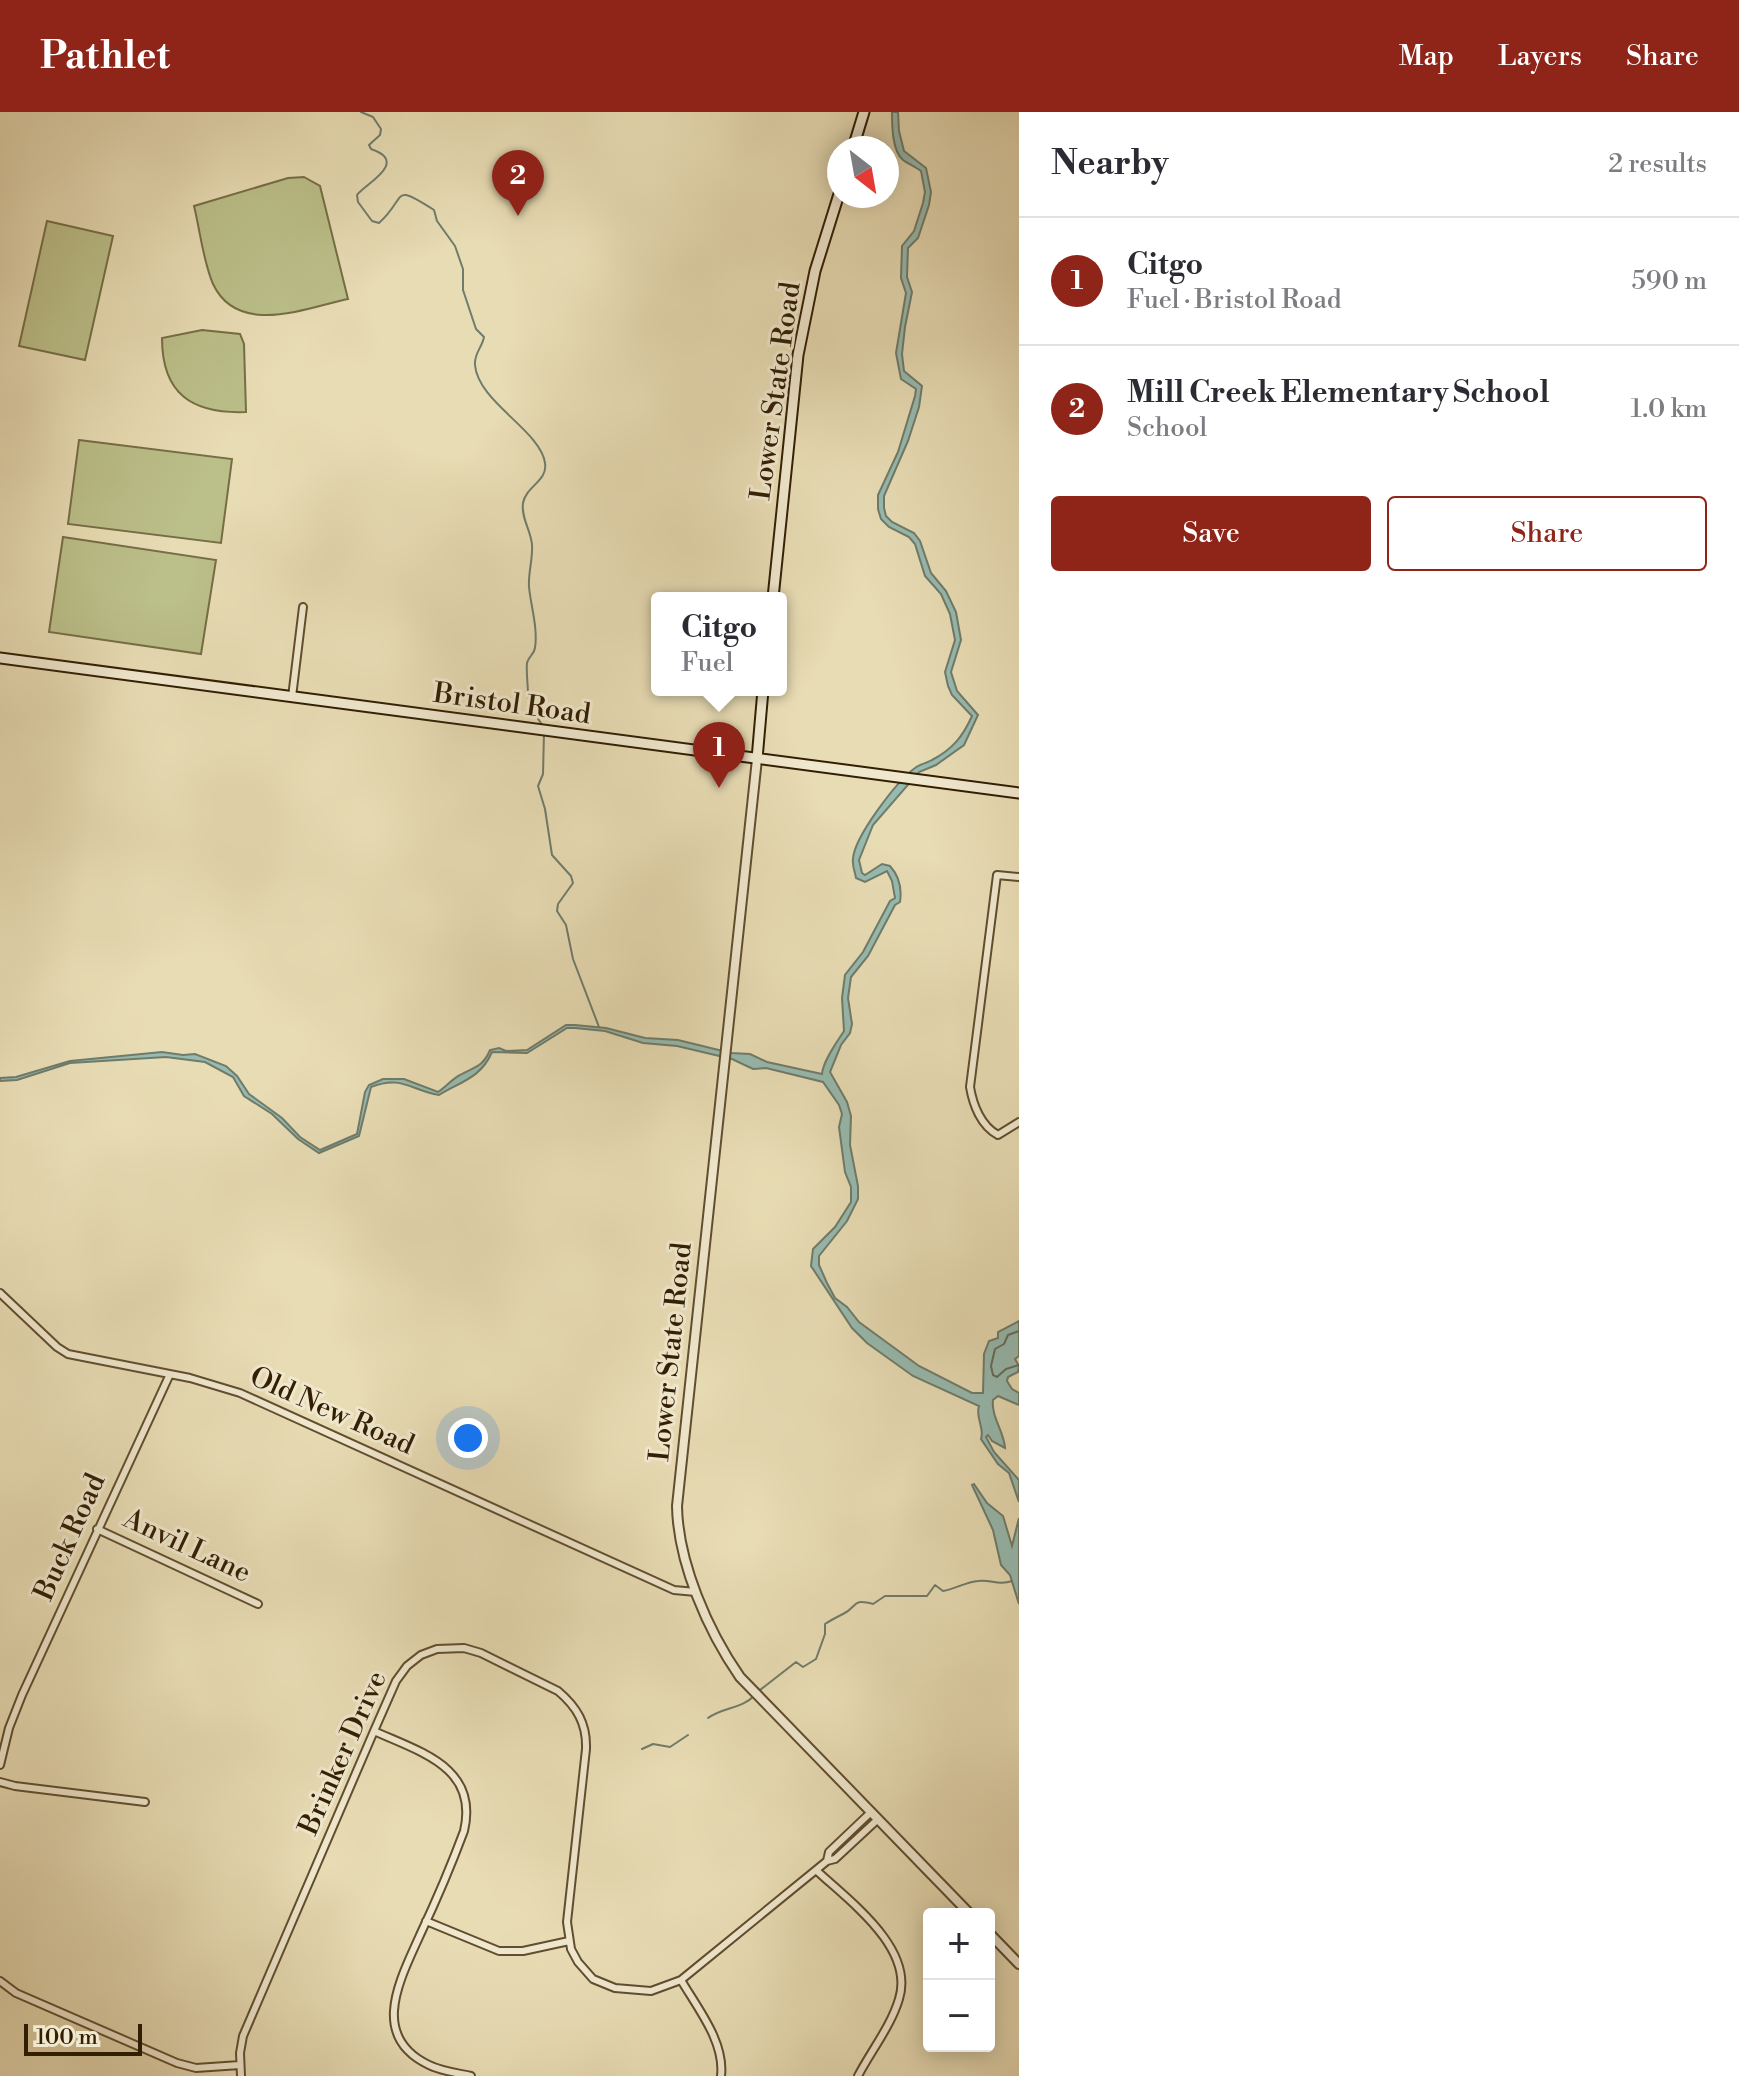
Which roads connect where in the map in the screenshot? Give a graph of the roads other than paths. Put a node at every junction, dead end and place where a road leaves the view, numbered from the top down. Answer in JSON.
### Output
{"nodes":[{"id":1,"x":864,"y":112,"type":"edge"},
{"id":2,"x":857,"y":136,"type":"edge"},
{"id":3,"x":835,"y":208,"type":"edge"},
{"id":4,"x":774,"y":592,"type":"edge"},
{"id":5,"x":303,"y":607,"type":"dead end"},
{"id":6,"x":0,"y":658,"type":"edge"},
{"id":7,"x":762,"y":696,"type":"edge"},
{"id":8,"x":292,"y":697,"type":"junction"},
{"id":9,"x":757,"y":759,"type":"junction"},
{"id":10,"x":1019,"y":793,"type":"edge"},
{"id":11,"x":1019,"y":877,"type":"edge"},
{"id":12,"x":1019,"y":1122,"type":"edge"},
{"id":13,"x":0,"y":1293,"type":"edge"},
{"id":14,"x":170,"y":1374,"type":"junction"},
{"id":15,"x":97,"y":1529,"type":"junction"},
{"id":16,"x":696,"y":1592,"type":"junction"},
{"id":17,"x":258,"y":1604,"type":"dead end"},
{"id":18,"x":374,"y":1731,"type":"junction"},
{"id":19,"x":0,"y":1765,"type":"edge"},
{"id":20,"x":0,"y":1782,"type":"edge"},
{"id":21,"x":145,"y":1802,"type":"dead end"},
{"id":22,"x":873,"y":1816,"type":"junction"},
{"id":23,"x":816,"y":1870,"type":"junction"},
{"id":24,"x":964,"y":1908,"type":"edge"},
{"id":25,"x":426,"y":1921,"type":"junction"},
{"id":26,"x":995,"y":1939,"type":"edge"},
{"id":27,"x":569,"y":1941,"type":"junction"},
{"id":28,"x":1019,"y":1964,"type":"edge"},
{"id":29,"x":681,"y":1980,"type":"junction"},
{"id":30,"x":0,"y":1981,"type":"edge"},
{"id":31,"x":240,"y":2065,"type":"junction"},
{"id":32,"x":241,"y":2076,"type":"edge"},
{"id":33,"x":471,"y":2076,"type":"edge"},
{"id":34,"x":721,"y":2076,"type":"edge"},
{"id":35,"x":858,"y":2076,"type":"edge"}],
"edges":[{"from":1,"to":2,"type":"main road"},
{"from":3,"to":4,"type":"main road","name":"Lower State Road"},
{"from":5,"to":8,"type":"street"},
{"from":6,"to":8,"type":"main road","name":"Bristol Road"},
{"from":7,"to":9,"type":"main road","name":"Lower State Road"},
{"from":8,"to":9,"type":"main road","name":"Bristol Road"},
{"from":9,"to":10,"type":"main road","name":"Bristol Road"},
{"from":9,"to":16,"type":"street","name":"Lower State Road"},
{"from":11,"to":12,"type":"street"},
{"from":13,"to":14,"type":"street","name":"Old New Road"},
{"from":14,"to":15,"type":"street","name":"Buck Road"},
{"from":14,"to":16,"type":"street","name":"Old New Road"},
{"from":15,"to":17,"type":"street","name":"Anvil Lane"},
{"from":15,"to":19,"type":"street","name":"Buck Road"},
{"from":16,"to":22,"type":"street","name":"Lower State Road"},
{"from":18,"to":25,"type":"street"},
{"from":18,"to":27,"type":"street","name":"Brinker Drive"},
{"from":18,"to":31,"type":"street","name":"Brinker Drive"},
{"from":20,"to":21,"type":"street"},
{"from":22,"to":23,"type":"street"},
{"from":22,"to":24,"type":"street","name":"Lower State Road"},
{"from":23,"to":29,"type":"street"},
{"from":23,"to":35,"type":"street"},
{"from":25,"to":27,"type":"street"},
{"from":25,"to":33,"type":"street"},
{"from":26,"to":28,"type":"street"},
{"from":27,"to":29,"type":"street"},
{"from":29,"to":34,"type":"street"},
{"from":30,"to":31,"type":"street"},
{"from":31,"to":32,"type":"street","name":"Brinker Drive"}]}
